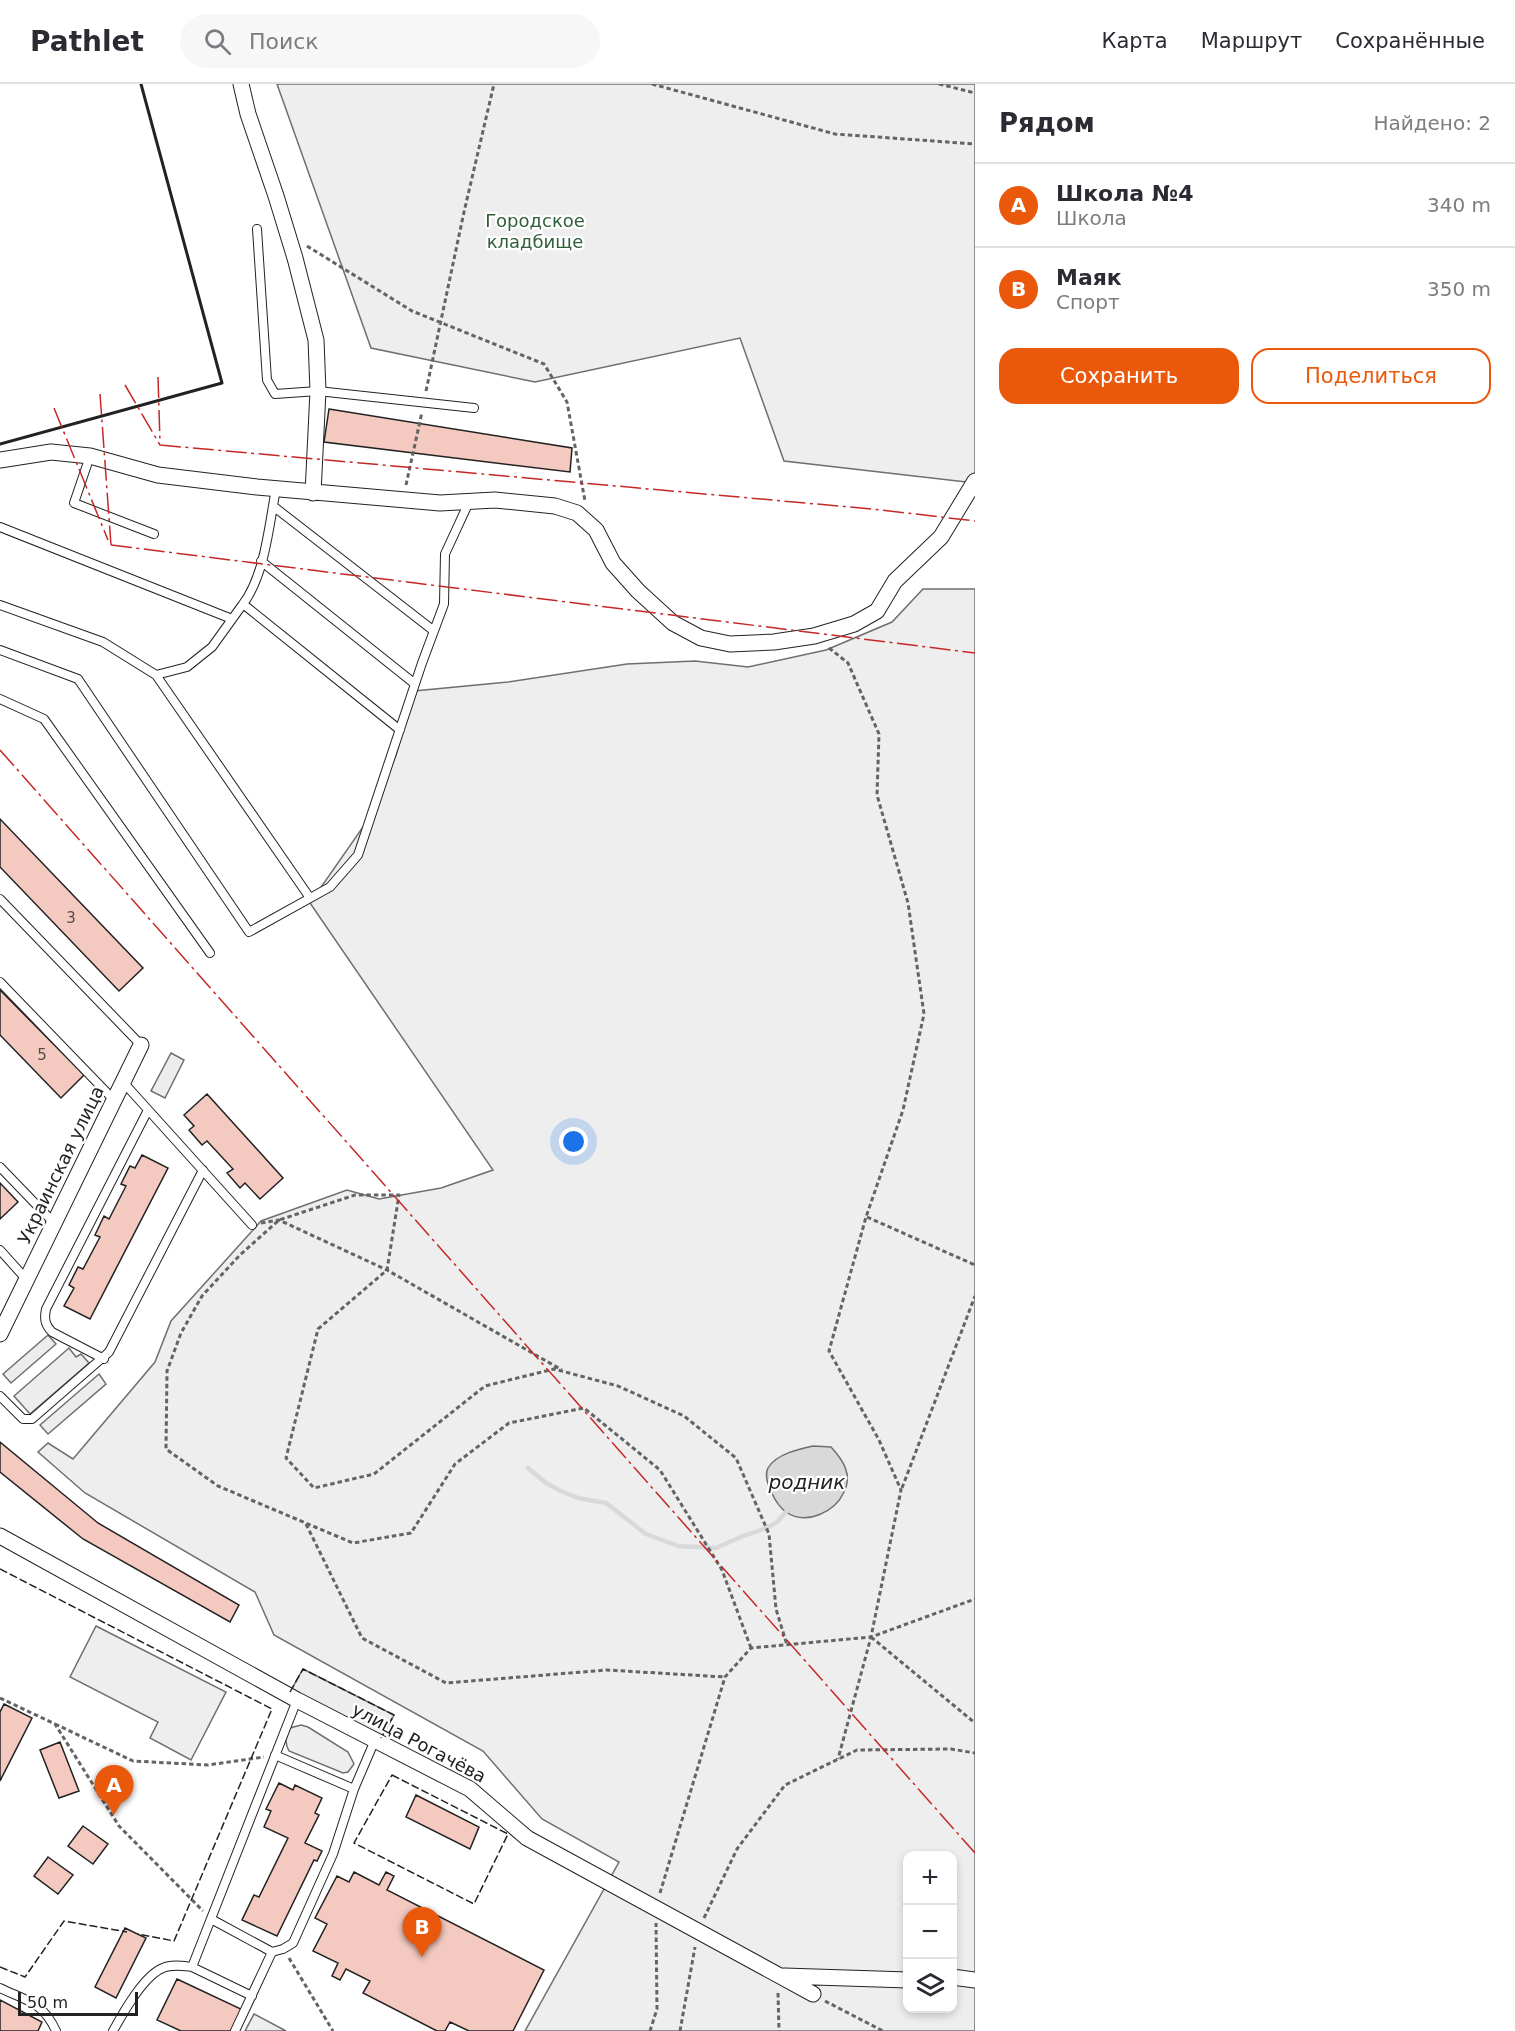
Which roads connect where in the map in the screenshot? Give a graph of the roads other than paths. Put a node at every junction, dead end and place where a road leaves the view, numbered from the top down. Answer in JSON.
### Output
{"nodes":[{"id":1,"x":242,"y":84,"type":"edge"},
{"id":2,"x":257,"y":229,"type":"dead end"},
{"id":3,"x":318,"y":391,"type":"junction"},
{"id":4,"x":474,"y":408,"type":"dead end"},
{"id":5,"x":90,"y":456,"type":"junction"},
{"id":6,"x":0,"y":460,"type":"edge"},
{"id":7,"x":975,"y":481,"type":"edge"},
{"id":8,"x":276,"y":489,"type":"junction"},
{"id":9,"x":313,"y":493,"type":"junction"},
{"id":10,"x":469,"y":502,"type":"junction"},
{"id":11,"x":273,"y":506,"type":"junction"},
{"id":12,"x":0,"y":527,"type":"edge"},
{"id":13,"x":154,"y":534,"type":"dead end"},
{"id":14,"x":261,"y":561,"type":"junction"},
{"id":15,"x":243,"y":604,"type":"junction"},
{"id":16,"x":0,"y":605,"type":"edge"},
{"id":17,"x":232,"y":619,"type":"junction"},
{"id":18,"x":434,"y":631,"type":"junction"},
{"id":19,"x":0,"y":650,"type":"edge"},
{"id":20,"x":156,"y":675,"type":"junction"},
{"id":21,"x":415,"y":684,"type":"junction"},
{"id":22,"x":0,"y":699,"type":"edge"},
{"id":23,"x":399,"y":730,"type":"junction"},
{"id":24,"x":310,"y":898,"type":"junction"},
{"id":25,"x":0,"y":899,"type":"edge"},
{"id":26,"x":210,"y":952,"type":"dead end"},
{"id":27,"x":0,"y":982,"type":"edge"},
{"id":28,"x":141,"y":1045,"type":"joint"},
{"id":29,"x":123,"y":1082,"type":"junction"},
{"id":30,"x":114,"y":1100,"type":"junction"},
{"id":31,"x":148,"y":1110,"type":"junction"},
{"id":32,"x":0,"y":1167,"type":"edge"},
{"id":33,"x":203,"y":1170,"type":"junction"},
{"id":34,"x":54,"y":1223,"type":"junction"},
{"id":35,"x":252,"y":1225,"type":"road end"},
{"id":36,"x":0,"y":1250,"type":"edge"},
{"id":37,"x":27,"y":1279,"type":"junction"},
{"id":38,"x":0,"y":1334,"type":"edge"},
{"id":39,"x":104,"y":1359,"type":"junction"},
{"id":40,"x":0,"y":1396,"type":"edge"},
{"id":41,"x":0,"y":1536,"type":"edge"},
{"id":42,"x":297,"y":1700,"type":"junction"},
{"id":43,"x":375,"y":1740,"type":"junction"},
{"id":44,"x":275,"y":1755,"type":"junction"},
{"id":45,"x":354,"y":1790,"type":"junction"},
{"id":46,"x":211,"y":1919,"type":"junction"},
{"id":47,"x":272,"y":1952,"type":"junction"},
{"id":48,"x":192,"y":1967,"type":"junction"},
{"id":49,"x":778,"y":1976,"type":"junction"},
{"id":50,"x":957,"y":1978,"type":"edge"},
{"id":51,"x":903,"y":1980,"type":"edge"},
{"id":52,"x":975,"y":1980,"type":"edge"},
{"id":53,"x":0,"y":1989,"type":"edge"},
{"id":54,"x":813,"y":1994,"type":"road end"},
{"id":55,"x":252,"y":1996,"type":"junction"},
{"id":56,"x":54,"y":2030,"type":"edge"},
{"id":57,"x":112,"y":2031,"type":"edge"},
{"id":58,"x":235,"y":2031,"type":"edge"}],
"edges":[{"from":1,"to":3,"type":"street"},
{"from":2,"to":3,"type":"lane"},
{"from":3,"to":4,"type":"lane"},
{"from":3,"to":9,"type":"street"},
{"from":5,"to":6,"type":"street"},
{"from":5,"to":8,"type":"street"},
{"from":5,"to":13,"type":"lane"},
{"from":7,"to":10,"type":"street"},
{"from":8,"to":9,"type":"street"},
{"from":8,"to":11,"type":"lane"},
{"from":9,"to":10,"type":"street"},
{"from":10,"to":18,"type":"lane"},
{"from":11,"to":14,"type":"lane"},
{"from":11,"to":18,"type":"lane"},
{"from":12,"to":17,"type":"lane"},
{"from":14,"to":15,"type":"lane"},
{"from":14,"to":21,"type":"lane"},
{"from":15,"to":17,"type":"lane"},
{"from":15,"to":23,"type":"lane"},
{"from":16,"to":20,"type":"lane"},
{"from":17,"to":20,"type":"lane"},
{"from":18,"to":21,"type":"lane"},
{"from":19,"to":24,"type":"lane"},
{"from":20,"to":24,"type":"lane"},
{"from":21,"to":23,"type":"lane"},
{"from":22,"to":26,"type":"lane"},
{"from":23,"to":24,"type":"lane"},
{"from":25,"to":28,"type":"lane"},
{"from":27,"to":30,"type":"lane"},
{"from":28,"to":29,"type":"street","name":"Украинская улица"},
{"from":29,"to":30,"type":"street","name":"Украинская улица"},
{"from":29,"to":31,"type":"lane"},
{"from":30,"to":34,"type":"street","name":"Украинская улица"},
{"from":31,"to":33,"type":"lane"},
{"from":31,"to":39,"type":"lane"},
{"from":32,"to":34,"type":"lane"},
{"from":33,"to":35,"type":"lane"},
{"from":33,"to":39,"type":"lane"},
{"from":34,"to":37,"type":"street","name":"Украинская улица"},
{"from":36,"to":37,"type":"lane"},
{"from":37,"to":38,"type":"street","name":"Украинская улица"},
{"from":39,"to":40,"type":"lane"},
{"from":41,"to":42,"type":"street","name":"улица Рогачёва"},
{"from":42,"to":43,"type":"street","name":"улица Рогачёва"},
{"from":42,"to":44,"type":"lane"},
{"from":43,"to":45,"type":"lane"},
{"from":43,"to":49,"type":"street","name":"улица Рогачёва"},
{"from":44,"to":45,"type":"lane"},
{"from":44,"to":46,"type":"lane"},
{"from":45,"to":47,"type":"lane"},
{"from":46,"to":47,"type":"lane"},
{"from":46,"to":48,"type":"lane"},
{"from":47,"to":55,"type":"lane"},
{"from":48,"to":55,"type":"lane"},
{"from":48,"to":57,"type":"lane"},
{"from":49,"to":51,"type":"street"},
{"from":49,"to":54,"type":"street","name":"улица Рогачёва"},
{"from":50,"to":52,"type":"street"},
{"from":53,"to":56,"type":"lane"},
{"from":55,"to":58,"type":"lane"}]}
